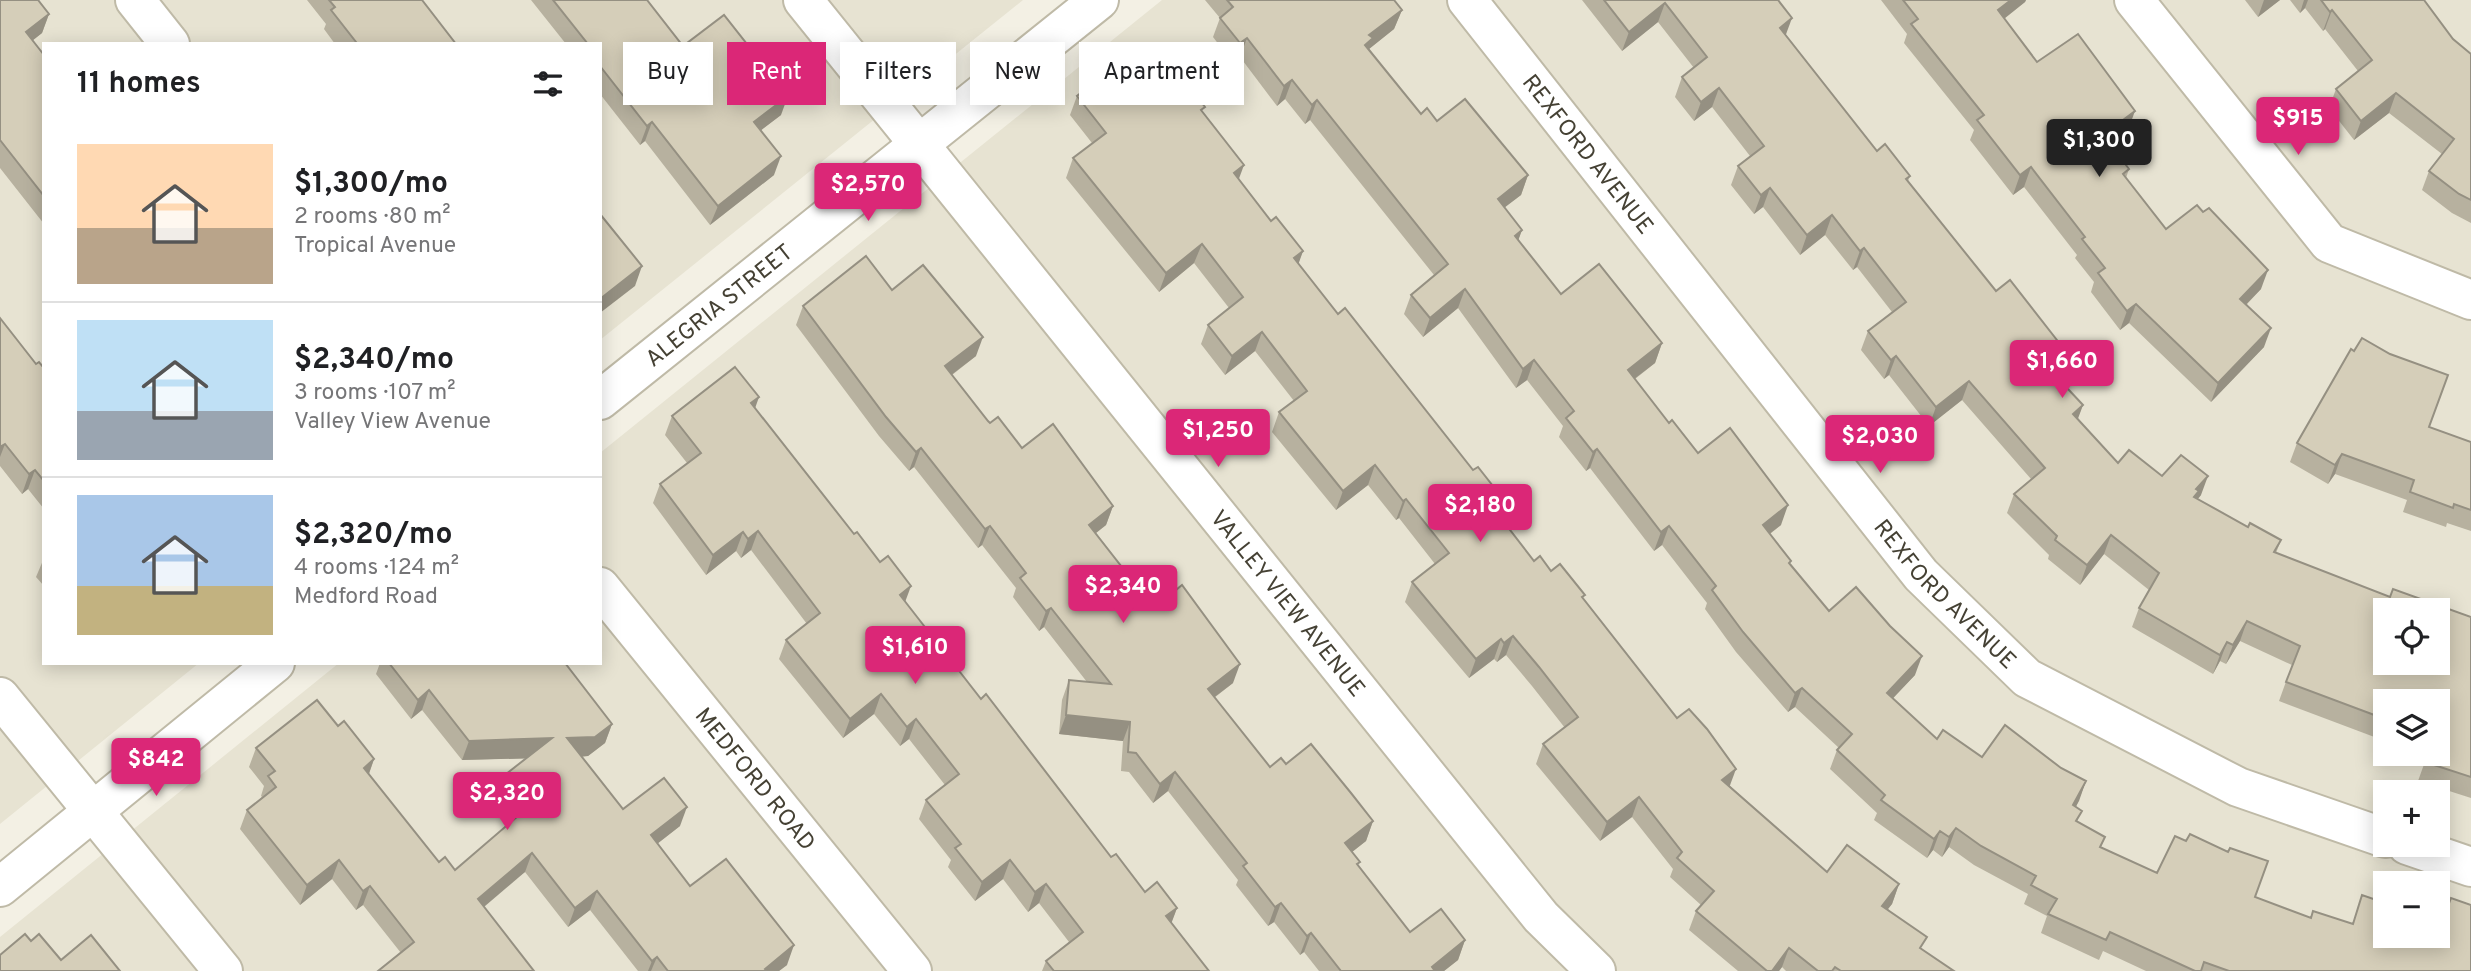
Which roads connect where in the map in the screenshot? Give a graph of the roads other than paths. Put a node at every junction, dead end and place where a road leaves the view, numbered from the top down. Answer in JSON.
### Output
{"nodes":[{"id":1,"x":135,"y":0,"type":"edge"},
{"id":2,"x":803,"y":0,"type":"edge"},
{"id":3,"x":1099,"y":0,"type":"edge"},
{"id":4,"x":1467,"y":0,"type":"edge"},
{"id":5,"x":2134,"y":0,"type":"edge"},
{"id":6,"x":168,"y":42,"type":"edge"},
{"id":7,"x":919,"y":144,"type":"junction"},
{"id":8,"x":2471,"y":300,"type":"edge"},
{"id":9,"x":602,"y":398,"type":"edge"},
{"id":10,"x":602,"y":589,"type":"edge"},
{"id":11,"x":273,"y":665,"type":"edge"},
{"id":12,"x":0,"y":697,"type":"edge"},
{"id":13,"x":92,"y":812,"type":"junction"},
{"id":14,"x":2373,"y":834,"type":"edge"},
{"id":15,"x":2442,"y":857,"type":"edge"},
{"id":16,"x":2471,"y":867,"type":"edge"},
{"id":17,"x":0,"y":887,"type":"edge"},
{"id":18,"x":223,"y":971,"type":"edge"},
{"id":19,"x":912,"y":971,"type":"edge"},
{"id":20,"x":1596,"y":971,"type":"edge"}],
"edges":[{"from":1,"to":6,"type":"street"},
{"from":2,"to":7,"type":"street","name":"VALLEY VIEW AVENUE"},
{"from":3,"to":7,"type":"street","name":"ALEGRIA STREET"},
{"from":4,"to":14,"type":"street","name":"REXFORD AVENUE"},
{"from":5,"to":8,"type":"street"},
{"from":7,"to":9,"type":"street","name":"ALEGRIA STREET"},
{"from":7,"to":20,"type":"street","name":"VALLEY VIEW AVENUE"},
{"from":10,"to":19,"type":"street","name":"MEDFORD ROAD"},
{"from":11,"to":13,"type":"street"},
{"from":12,"to":13,"type":"street"},
{"from":13,"to":17,"type":"street"},
{"from":13,"to":18,"type":"street"},
{"from":15,"to":16,"type":"street"}]}
